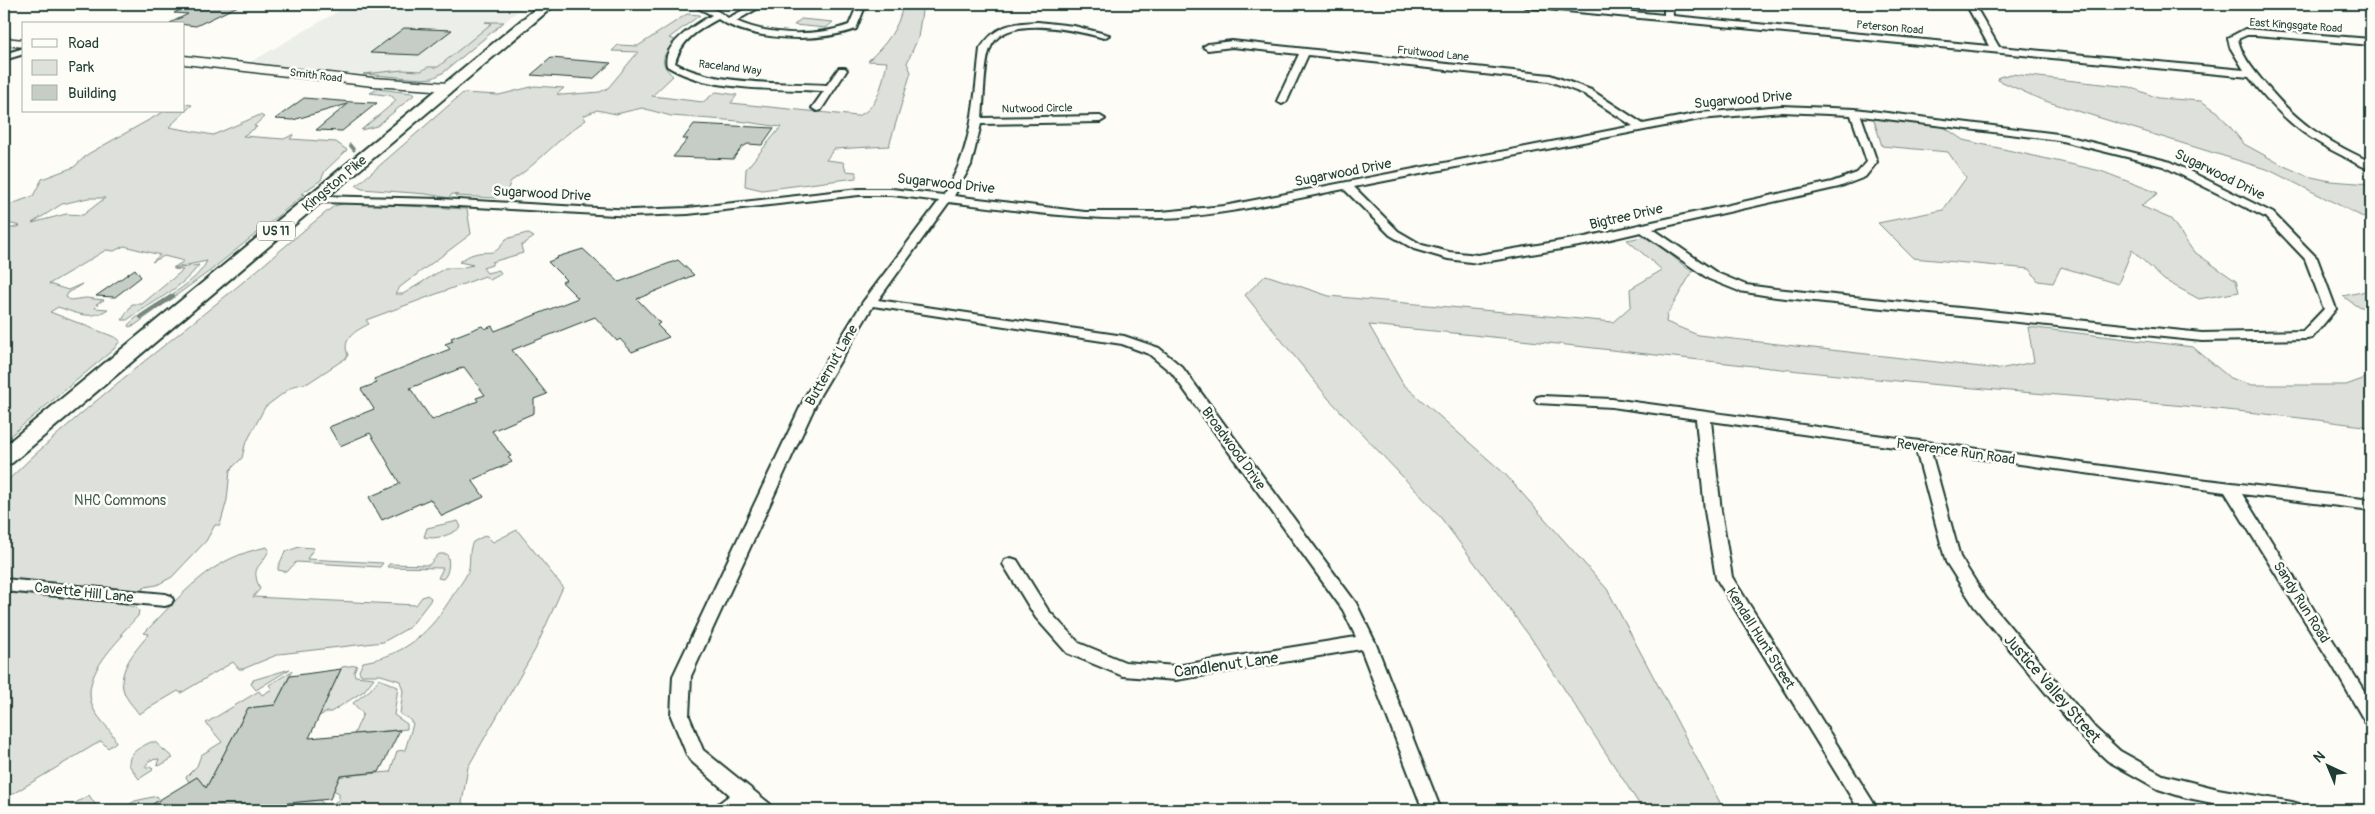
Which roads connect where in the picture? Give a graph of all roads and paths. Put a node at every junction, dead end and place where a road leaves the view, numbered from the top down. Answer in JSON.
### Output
{"nodes":[{"id":1,"x":549,"y":4,"type":"edge"},
{"id":2,"x":694,"y":4,"type":"edge"},
{"id":3,"x":761,"y":4,"type":"edge"},
{"id":4,"x":862,"y":4,"type":"edge"},
{"id":5,"x":1526,"y":4,"type":"edge"},
{"id":6,"x":1668,"y":4,"type":"edge"},
{"id":7,"x":1970,"y":4,"type":"edge"},
{"id":8,"x":716,"y":16,"type":"junction"},
{"id":9,"x":1669,"y":17,"type":"junction"},
{"id":10,"x":729,"y":21,"type":"junction"},
{"id":11,"x":1104,"y":35,"type":"dead end"},
{"id":12,"x":4,"y":42,"type":"edge"},
{"id":13,"x":2371,"y":42,"type":"edge"},
{"id":14,"x":22,"y":44,"type":"edge"},
{"id":15,"x":1208,"y":47,"type":"dead end"},
{"id":16,"x":1995,"y":48,"type":"junction"},
{"id":17,"x":22,"y":52,"type":"edge"},
{"id":18,"x":1304,"y":53,"type":"junction"},
{"id":19,"x":4,"y":57,"type":"edge"},
{"id":20,"x":185,"y":60,"type":"edge"},
{"id":21,"x":842,"y":70,"type":"dead end"},
{"id":22,"x":2252,"y":74,"type":"junction"},
{"id":23,"x":449,"y":87,"type":"junction"},
{"id":24,"x":830,"y":88,"type":"junction"},
{"id":25,"x":1282,"y":101,"type":"dead end"},
{"id":26,"x":817,"y":108,"type":"dead end"},
{"id":27,"x":1855,"y":112,"type":"junction"},
{"id":28,"x":1100,"y":119,"type":"dead end"},
{"id":29,"x":975,"y":122,"type":"junction"},
{"id":30,"x":1642,"y":128,"type":"junction"},
{"id":31,"x":2371,"y":166,"type":"edge"},
{"id":32,"x":1347,"y":186,"type":"junction"},
{"id":33,"x":320,"y":194,"type":"junction"},
{"id":34,"x":946,"y":198,"type":"junction"},
{"id":35,"x":440,"y":202,"type":"joint"},
{"id":36,"x":1643,"y":228,"type":"junction"},
{"id":37,"x":869,"y":302,"type":"junction"},
{"id":38,"x":1542,"y":400,"type":"dead end"},
{"id":39,"x":1703,"y":416,"type":"junction"},
{"id":40,"x":1922,"y":446,"type":"junction"},
{"id":41,"x":4,"y":458,"type":"edge"},
{"id":42,"x":2230,"y":488,"type":"junction"},
{"id":43,"x":2371,"y":505,"type":"edge"},
{"id":44,"x":1011,"y":564,"type":"dead end"},
{"id":45,"x":4,"y":584,"type":"edge"},
{"id":46,"x":165,"y":600,"type":"dead end"},
{"id":47,"x":1367,"y":642,"type":"junction"},
{"id":48,"x":2371,"y":717,"type":"edge"},
{"id":49,"x":743,"y":795,"type":"junction"},
{"id":50,"x":725,"y":810,"type":"edge"},
{"id":51,"x":763,"y":810,"type":"edge"},
{"id":52,"x":1432,"y":810,"type":"edge"},
{"id":53,"x":1869,"y":810,"type":"edge"},
{"id":54,"x":2292,"y":810,"type":"edge"}],
"edges":[{"from":1,"to":23,"type":"main road","name":"Kingston Pike","number":"US 11"},
{"from":2,"to":8,"type":"street"},
{"from":3,"to":10,"type":"street"},
{"from":4,"to":10,"type":"street"},
{"from":5,"to":9,"type":"street","name":"Peterson Road"},
{"from":6,"to":9,"type":"street"},
{"from":7,"to":16,"type":"street"},
{"from":8,"to":10,"type":"street"},
{"from":8,"to":24,"type":"street","name":"Raceland Way"},
{"from":9,"to":16,"type":"street","name":"Peterson Road"},
{"from":11,"to":29,"type":"street","name":"Butternut Lane"},
{"from":12,"to":14,"type":"street"},
{"from":13,"to":22,"type":"street","name":"East Kingsgate Road"},
{"from":15,"to":18,"type":"street","name":"Fruitwood Lane"},
{"from":16,"to":22,"type":"street","name":"Peterson Road"},
{"from":17,"to":19,"type":"street"},
{"from":18,"to":25,"type":"street"},
{"from":18,"to":30,"type":"street","name":"Fruitwood Lane"},
{"from":20,"to":23,"type":"street","name":"Smith Road"},
{"from":21,"to":24,"type":"street"},
{"from":22,"to":31,"type":"street"},
{"from":23,"to":33,"type":"main road","name":"Kingston Pike","number":"US 11"},
{"from":24,"to":26,"type":"street"},
{"from":27,"to":30,"type":"street","name":"Sugarwood Drive"},
{"from":27,"to":36,"type":"street","name":"Bigtree Drive"},
{"from":27,"to":36,"type":"street","name":"Sugarwood Drive"},
{"from":28,"to":29,"type":"street","name":"Nutwood Circle"},
{"from":29,"to":34,"type":"street","name":"Butternut Lane"},
{"from":30,"to":32,"type":"street","name":"Sugarwood Drive"},
{"from":32,"to":34,"type":"street","name":"Sugarwood Drive"},
{"from":32,"to":36,"type":"street","name":"Bigtree Drive"},
{"from":33,"to":35,"type":"street","name":"Sugarwood Drive"},
{"from":33,"to":41,"type":"main road","name":"Kingston Pike","number":"US 11"},
{"from":34,"to":35,"type":"street","name":"Sugarwood Drive"},
{"from":34,"to":37,"type":"street","name":"Butternut Lane"},
{"from":37,"to":47,"type":"street","name":"Broadwood Drive"},
{"from":37,"to":49,"type":"street","name":"Butternut Lane"},
{"from":38,"to":39,"type":"street","name":"Reverence Run Road"},
{"from":39,"to":40,"type":"street","name":"Reverence Run Road"},
{"from":39,"to":53,"type":"street","name":"Kendall Hunt Street"},
{"from":40,"to":42,"type":"street","name":"Reverence Run Road"},
{"from":40,"to":54,"type":"street","name":"Justice Valley Street"},
{"from":42,"to":43,"type":"street","name":"Reverence Run Road"},
{"from":42,"to":48,"type":"street","name":"Sandy Run Road"},
{"from":44,"to":47,"type":"street","name":"Candlenut Lane"},
{"from":45,"to":46,"type":"street","name":"Cavette Hill Lane"},
{"from":47,"to":52,"type":"street","name":"Broadwood Drive"},
{"from":49,"to":50,"type":"street"},
{"from":49,"to":51,"type":"street","name":"Butternut Lane"}]}
